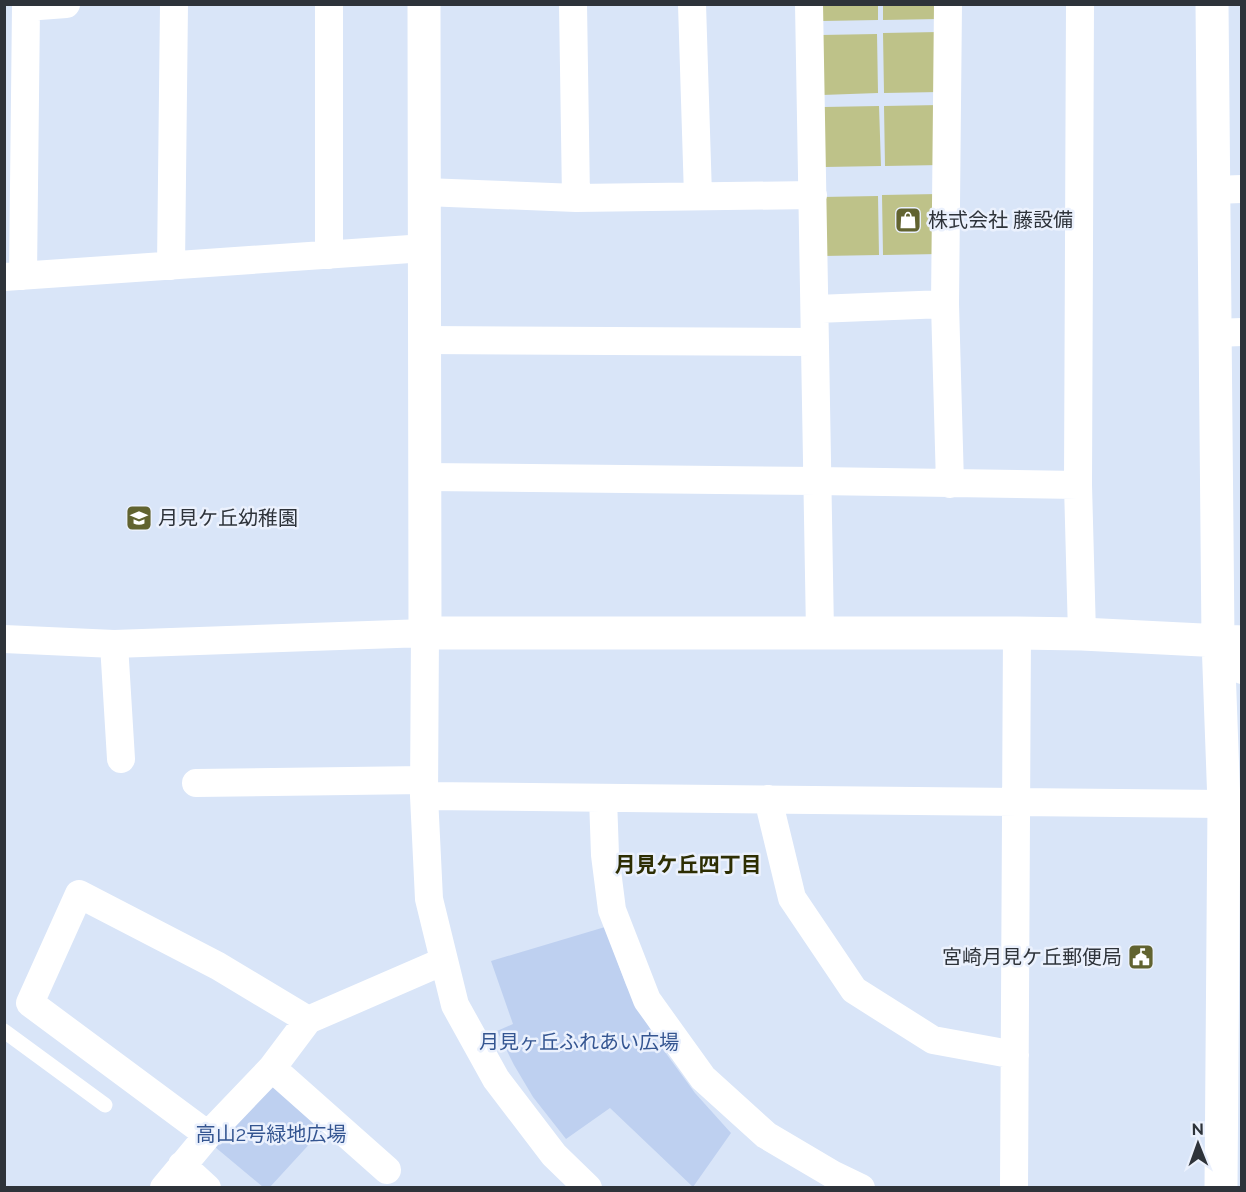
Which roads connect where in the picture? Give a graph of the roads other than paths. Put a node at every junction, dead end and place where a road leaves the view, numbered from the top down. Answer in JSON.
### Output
{"nodes":[{"id":1,"x":66,"y":4,"type":"edge"},
{"id":2,"x":174,"y":4,"type":"edge"},
{"id":3,"x":329,"y":4,"type":"edge"},
{"id":4,"x":424,"y":4,"type":"edge"},
{"id":5,"x":573,"y":4,"type":"edge"},
{"id":6,"x":692,"y":4,"type":"edge"},
{"id":7,"x":809,"y":4,"type":"edge"},
{"id":8,"x":948,"y":4,"type":"edge"},
{"id":9,"x":1080,"y":4,"type":"edge"},
{"id":10,"x":1212,"y":4,"type":"edge"},
{"id":11,"x":1228,"y":189,"type":"edge"},
{"id":12,"x":425,"y":192,"type":"junction"},
{"id":13,"x":813,"y":195,"type":"junction"},
{"id":14,"x":698,"y":196,"type":"junction"},
{"id":15,"x":576,"y":198,"type":"junction"},
{"id":16,"x":424,"y":248,"type":"junction"},
{"id":17,"x":329,"y":255,"type":"junction"},
{"id":18,"x":171,"y":266,"type":"junction"},
{"id":19,"x":14,"y":276,"type":"edge"},
{"id":20,"x":945,"y":304,"type":"junction"},
{"id":21,"x":816,"y":309,"type":"junction"},
{"id":22,"x":1228,"y":332,"type":"edge"},
{"id":23,"x":425,"y":340,"type":"junction"},
{"id":24,"x":815,"y":342,"type":"junction"},
{"id":25,"x":425,"y":477,"type":"junction"},
{"id":26,"x":817,"y":481,"type":"junction"},
{"id":27,"x":950,"y":484,"type":"junction"},
{"id":28,"x":1078,"y":485,"type":"junction"},
{"id":29,"x":820,"y":632,"type":"junction"},
{"id":30,"x":425,"y":633,"type":"junction"},
{"id":31,"x":1017,"y":633,"type":"junction"},
{"id":32,"x":1082,"y":634,"type":"junction"},
{"id":33,"x":4,"y":639,"type":"edge"},
{"id":34,"x":1230,"y":641,"type":"edge"},
{"id":35,"x":114,"y":644,"type":"junction"},
{"id":36,"x":1242,"y":670,"type":"edge"},
{"id":37,"x":121,"y":759,"type":"dead end"},
{"id":38,"x":196,"y":783,"type":"dead end"},
{"id":39,"x":424,"y":788,"type":"junction"},
{"id":40,"x":603,"y":798,"type":"junction"},
{"id":41,"x":768,"y":800,"type":"junction"},
{"id":42,"x":1016,"y":802,"type":"junction"},
{"id":43,"x":1224,"y":804,"type":"junction"},
{"id":44,"x":444,"y":961,"type":"junction"},
{"id":45,"x":308,"y":1020,"type":"junction"},
{"id":46,"x":4,"y":1031,"type":"edge"},
{"id":47,"x":1015,"y":1055,"type":"junction"},
{"id":48,"x":272,"y":1068,"type":"junction"},
{"id":49,"x":105,"y":1105,"type":"dead end"},
{"id":50,"x":208,"y":1135,"type":"junction"},
{"id":51,"x":182,"y":1166,"type":"junction"},
{"id":52,"x":387,"y":1170,"type":"dead end"},
{"id":53,"x":164,"y":1188,"type":"edge"},
{"id":54,"x":207,"y":1188,"type":"edge"},
{"id":55,"x":588,"y":1188,"type":"edge"},
{"id":56,"x":861,"y":1188,"type":"edge"},
{"id":57,"x":1014,"y":1188,"type":"edge"},
{"id":58,"x":1221,"y":1188,"type":"edge"}],
"edges":[{"from":1,"to":19,"type":"street"},
{"from":2,"to":18,"type":"street"},
{"from":3,"to":17,"type":"street"},
{"from":4,"to":12,"type":"street"},
{"from":5,"to":15,"type":"street"},
{"from":6,"to":14,"type":"street"},
{"from":7,"to":13,"type":"street"},
{"from":8,"to":20,"type":"street"},
{"from":9,"to":28,"type":"street"},
{"from":10,"to":11,"type":"street"},
{"from":11,"to":22,"type":"street"},
{"from":12,"to":15,"type":"street"},
{"from":12,"to":16,"type":"street"},
{"from":13,"to":14,"type":"street"},
{"from":13,"to":21,"type":"street"},
{"from":14,"to":15,"type":"street"},
{"from":16,"to":17,"type":"street"},
{"from":16,"to":23,"type":"street"},
{"from":17,"to":18,"type":"street"},
{"from":18,"to":19,"type":"street"},
{"from":20,"to":21,"type":"street"},
{"from":20,"to":27,"type":"street"},
{"from":21,"to":24,"type":"street"},
{"from":22,"to":34,"type":"street"},
{"from":23,"to":24,"type":"street"},
{"from":23,"to":25,"type":"street"},
{"from":24,"to":26,"type":"street"},
{"from":25,"to":26,"type":"street"},
{"from":25,"to":30,"type":"street"},
{"from":26,"to":27,"type":"street"},
{"from":26,"to":29,"type":"street"},
{"from":27,"to":28,"type":"street"},
{"from":28,"to":32,"type":"street"},
{"from":29,"to":30,"type":"street"},
{"from":29,"to":31,"type":"street"},
{"from":30,"to":35,"type":"street"},
{"from":30,"to":39,"type":"street"},
{"from":31,"to":32,"type":"street"},
{"from":31,"to":42,"type":"street"},
{"from":32,"to":34,"type":"street"},
{"from":33,"to":35,"type":"street"},
{"from":34,"to":36,"type":"street"},
{"from":34,"to":43,"type":"street"},
{"from":35,"to":37,"type":"street"},
{"from":38,"to":39,"type":"street"},
{"from":39,"to":40,"type":"street"},
{"from":39,"to":44,"type":"street"},
{"from":40,"to":41,"type":"street"},
{"from":40,"to":56,"type":"street"},
{"from":41,"to":42,"type":"street"},
{"from":41,"to":47,"type":"street"},
{"from":42,"to":43,"type":"street"},
{"from":42,"to":47,"type":"street"},
{"from":43,"to":58,"type":"street"},
{"from":44,"to":45,"type":"street"},
{"from":44,"to":55,"type":"street"},
{"from":45,"to":48,"type":"street"},
{"from":45,"to":50,"type":"street"},
{"from":46,"to":49,"type":"lane"},
{"from":47,"to":57,"type":"street"},
{"from":48,"to":50,"type":"street"},
{"from":48,"to":52,"type":"street"},
{"from":50,"to":51,"type":"street"},
{"from":51,"to":53,"type":"street"},
{"from":51,"to":54,"type":"street"}]}
